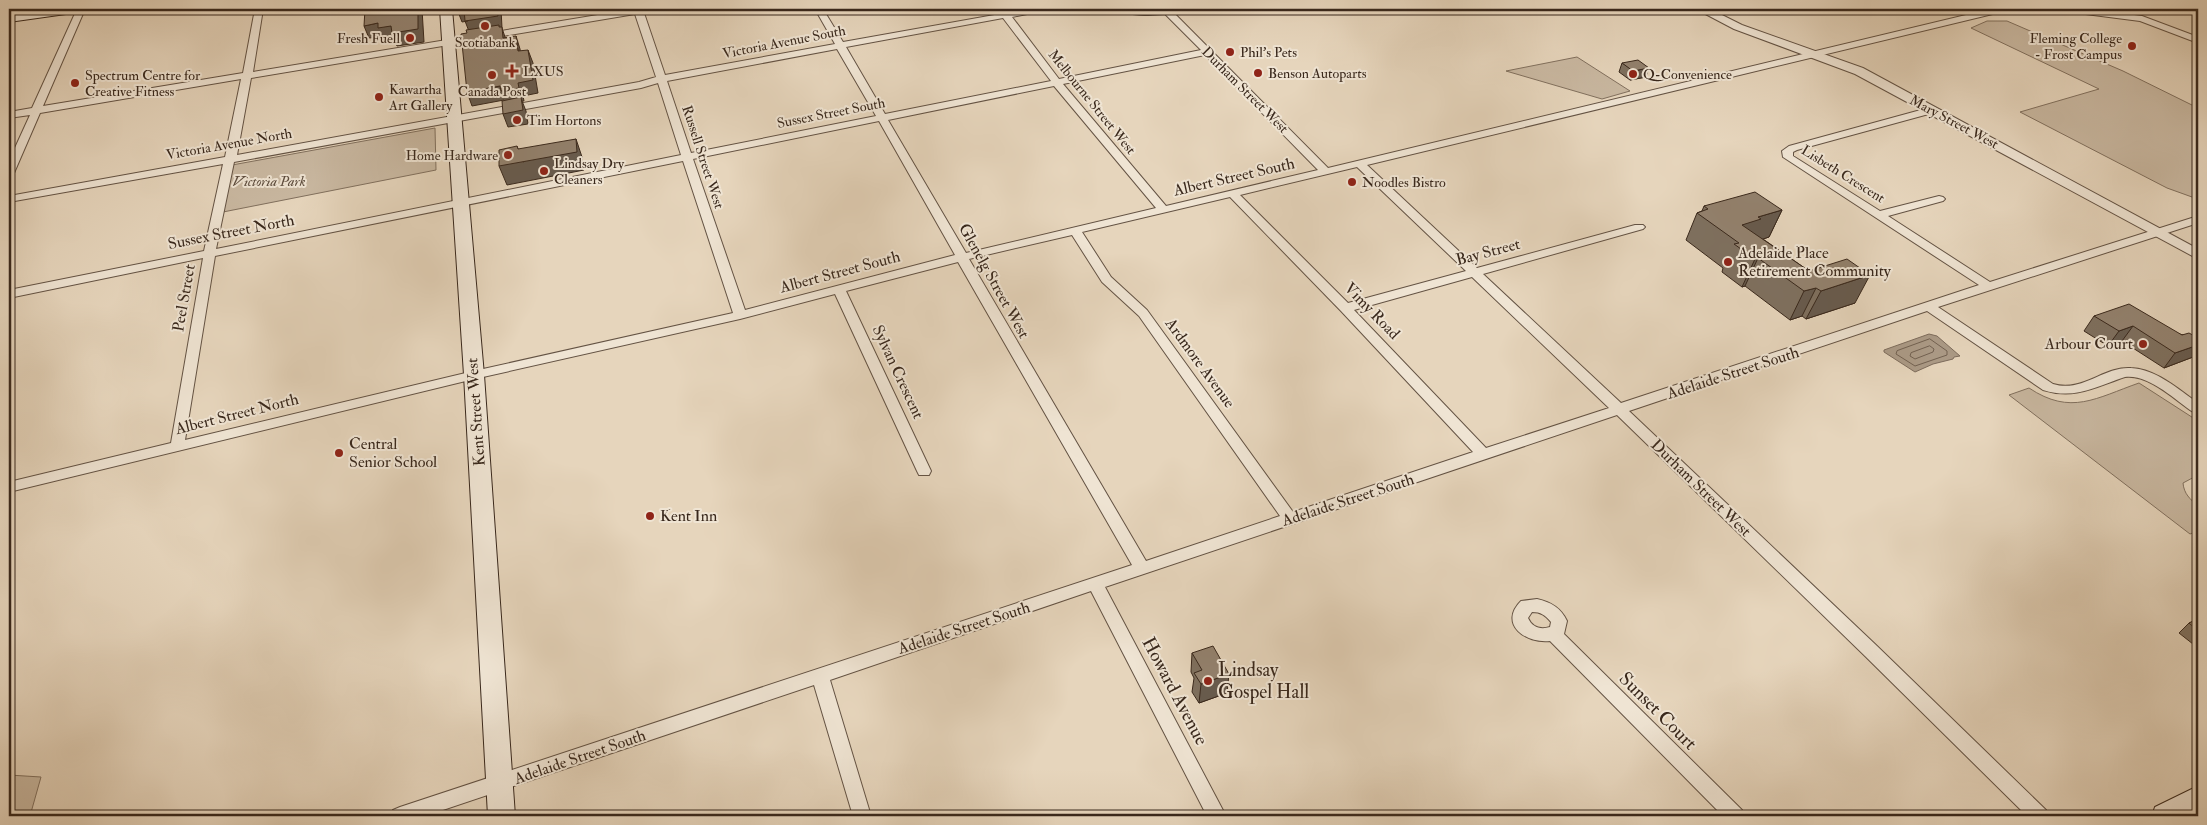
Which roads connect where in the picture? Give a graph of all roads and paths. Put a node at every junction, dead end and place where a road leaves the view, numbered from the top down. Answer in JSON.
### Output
{"nodes":[{"id":1,"x":73,"y":9,"type":"edge"},
{"id":2,"x":81,"y":9,"type":"edge"},
{"id":3,"x":258,"y":9,"type":"edge"},
{"id":4,"x":446,"y":9,"type":"edge"},
{"id":5,"x":649,"y":9,"type":"edge"},
{"id":6,"x":819,"y":9,"type":"edge"},
{"id":7,"x":1038,"y":9,"type":"edge"},
{"id":8,"x":1122,"y":9,"type":"edge"},
{"id":9,"x":1184,"y":9,"type":"edge"},
{"id":10,"x":1702,"y":9,"type":"edge"},
{"id":11,"x":2001,"y":9,"type":"edge"},
{"id":12,"x":2070,"y":9,"type":"edge"},
{"id":13,"x":639,"y":10,"type":"edge"},
{"id":14,"x":1166,"y":10,"type":"edge"},
{"id":15,"x":1004,"y":12,"type":"edge"},
{"id":16,"x":9,"y":18,"type":"edge"},
{"id":17,"x":2198,"y":40,"type":"edge"},
{"id":18,"x":449,"y":43,"type":"junction"},
{"id":19,"x":840,"y":45,"type":"junction"},
{"id":20,"x":1207,"y":52,"type":"junction"},
{"id":21,"x":1816,"y":54,"type":"junction"},
{"id":22,"x":247,"y":76,"type":"junction"},
{"id":23,"x":657,"y":79,"type":"junction"},
{"id":24,"x":1058,"y":82,"type":"junction"},
{"id":25,"x":1932,"y":110,"type":"junction"},
{"id":26,"x":36,"y":111,"type":"junction"},
{"id":27,"x":9,"y":115,"type":"edge"},
{"id":28,"x":455,"y":116,"type":"junction"},
{"id":29,"x":881,"y":118,"type":"junction"},
{"id":30,"x":231,"y":157,"type":"junction"},
{"id":31,"x":687,"y":157,"type":"junction"},
{"id":32,"x":1359,"y":163,"type":"junction"},
{"id":33,"x":1325,"y":171,"type":"junction"},
{"id":34,"x":9,"y":173,"type":"edge"},
{"id":35,"x":130,"y":175,"type":"junction"},
{"id":36,"x":9,"y":193,"type":"edge"},
{"id":37,"x":1233,"y":194,"type":"junction"},
{"id":38,"x":9,"y":199,"type":"edge"},
{"id":39,"x":1939,"y":199,"type":"dead end"},
{"id":40,"x":460,"y":202,"type":"junction"},
{"id":41,"x":1162,"y":210,"type":"junction"},
{"id":42,"x":1880,"y":215,"type":"junction"},
{"id":43,"x":2198,"y":219,"type":"edge"},
{"id":44,"x":1639,"y":226,"type":"dead end"},
{"id":45,"x":1076,"y":232,"type":"junction"},
{"id":46,"x":2157,"y":232,"type":"junction"},
{"id":47,"x":210,"y":253,"type":"junction"},
{"id":48,"x":2198,"y":255,"type":"edge"},
{"id":49,"x":963,"y":257,"type":"junction"},
{"id":50,"x":1476,"y":272,"type":"junction"},
{"id":51,"x":1989,"y":286,"type":"junction"},
{"id":52,"x":838,"y":288,"type":"junction"},
{"id":53,"x":9,"y":294,"type":"edge"},
{"id":54,"x":1930,"y":307,"type":"junction"},
{"id":55,"x":1345,"y":308,"type":"junction"},
{"id":56,"x":740,"y":315,"type":"junction"},
{"id":57,"x":474,"y":375,"type":"junction"},
{"id":58,"x":2198,"y":409,"type":"edge"},
{"id":59,"x":1621,"y":410,"type":"junction"},
{"id":60,"x":177,"y":447,"type":"junction"},
{"id":61,"x":1484,"y":455,"type":"junction"},
{"id":62,"x":924,"y":471,"type":"dead end"},
{"id":63,"x":9,"y":487,"type":"edge"},
{"id":64,"x":1290,"y":519,"type":"junction"},
{"id":65,"x":1142,"y":568,"type":"junction"},
{"id":66,"x":1096,"y":585,"type":"junction"},
{"id":67,"x":1553,"y":634,"type":"dead end"},
{"id":68,"x":820,"y":676,"type":"junction"},
{"id":69,"x":500,"y":784,"type":"junction"},
{"id":70,"x":400,"y":816,"type":"edge"},
{"id":71,"x":502,"y":816,"type":"edge"},
{"id":72,"x":862,"y":816,"type":"edge"},
{"id":73,"x":1217,"y":816,"type":"edge"},
{"id":74,"x":1735,"y":816,"type":"edge"},
{"id":75,"x":2039,"y":816,"type":"edge"}],
"edges":[{"from":1,"to":16,"type":"main road"},
{"from":2,"to":26,"type":"street"},
{"from":3,"to":22,"type":"street","name":"Peel Street"},
{"from":4,"to":18,"type":"main road","name":"Kent Street West"},
{"from":5,"to":13,"type":"street"},
{"from":6,"to":19,"type":"street","name":"Glenelg Street West"},
{"from":7,"to":15,"type":"street","name":"Victoria Avenue South"},
{"from":8,"to":14,"type":"street"},
{"from":9,"to":14,"type":"street"},
{"from":10,"to":21,"type":"street","name":"Mary Street West"},
{"from":11,"to":21,"type":"street","name":"Albert Street South"},
{"from":12,"to":17,"type":"street"},
{"from":13,"to":18,"type":"street"},
{"from":13,"to":23,"type":"street","name":"Russell Street West"},
{"from":14,"to":20,"type":"street","name":"Durham Street West"},
{"from":15,"to":19,"type":"street","name":"Victoria Avenue South"},
{"from":15,"to":24,"type":"street","name":"Melbourne Street West"},
{"from":18,"to":22,"type":"street"},
{"from":18,"to":28,"type":"main road","name":"Kent Street West"},
{"from":19,"to":23,"type":"street","name":"Victoria Avenue South"},
{"from":19,"to":29,"type":"street","name":"Glenelg Street West"},
{"from":20,"to":24,"type":"street","name":"Sussex Street South"},
{"from":20,"to":33,"type":"street","name":"Durham Street West"},
{"from":21,"to":25,"type":"street","name":"Mary Street West"},
{"from":21,"to":32,"type":"street","name":"Albert Street South"},
{"from":22,"to":26,"type":"street"},
{"from":22,"to":30,"type":"street","name":"Peel Street"},
{"from":23,"to":28,"type":"street","name":"Victoria Avenue South"},
{"from":23,"to":31,"type":"street","name":"Russell Street West"},
{"from":24,"to":29,"type":"street","name":"Sussex Street South"},
{"from":24,"to":41,"type":"street","name":"Melbourne Street West"},
{"from":25,"to":42,"type":"street","name":"Lisbeth Crescent"},
{"from":25,"to":46,"type":"street","name":"Mary Street West"},
{"from":26,"to":27,"type":"street"},
{"from":26,"to":34,"type":"street"},
{"from":28,"to":30,"type":"street","name":"Victoria Avenue North"},
{"from":28,"to":40,"type":"main road","name":"Kent Street West"},
{"from":29,"to":31,"type":"street","name":"Sussex Street South"},
{"from":29,"to":49,"type":"street","name":"Glenelg Street West"},
{"from":30,"to":35,"type":"street","name":"Victoria Avenue North"},
{"from":30,"to":47,"type":"street","name":"Peel Street"},
{"from":31,"to":40,"type":"street","name":"Sussex Street South"},
{"from":31,"to":56,"type":"street","name":"Russell Street West"},
{"from":32,"to":33,"type":"street","name":"Albert Street South"},
{"from":32,"to":50,"type":"street","name":"Durham Street West"},
{"from":33,"to":37,"type":"street","name":"Albert Street South"},
{"from":35,"to":36,"type":"street","name":"Victoria Avenue North"},
{"from":35,"to":38,"type":"street","name":"Victoria Avenue North"},
{"from":37,"to":41,"type":"street","name":"Albert Street South"},
{"from":37,"to":55,"type":"street","name":"Vimy Road"},
{"from":39,"to":42,"type":"street"},
{"from":40,"to":47,"type":"street","name":"Sussex Street North"},
{"from":40,"to":57,"type":"main road","name":"Kent Street West"},
{"from":41,"to":45,"type":"street","name":"Albert Street South"},
{"from":42,"to":51,"type":"street","name":"Lisbeth Crescent"},
{"from":43,"to":46,"type":"street","name":"Adelaide Street South"},
{"from":44,"to":50,"type":"street","name":"Bay Street"},
{"from":45,"to":49,"type":"street","name":"Albert Street South"},
{"from":45,"to":64,"type":"street","name":"Ardmore Avenue"},
{"from":46,"to":48,"type":"street","name":"Mary Street West"},
{"from":46,"to":51,"type":"street","name":"Adelaide Street South"},
{"from":47,"to":53,"type":"street","name":"Sussex Street North"},
{"from":47,"to":60,"type":"street","name":"Peel Street"},
{"from":49,"to":52,"type":"street","name":"Albert Street South"},
{"from":49,"to":65,"type":"street","name":"Glenelg Street West"},
{"from":50,"to":55,"type":"street","name":"Bay Street"},
{"from":50,"to":59,"type":"street","name":"Durham Street West"},
{"from":51,"to":54,"type":"street","name":"Adelaide Street South"},
{"from":52,"to":56,"type":"street","name":"Albert Street South"},
{"from":52,"to":62,"type":"street","name":"Sylvan Crescent"},
{"from":54,"to":58,"type":"street"},
{"from":54,"to":59,"type":"street","name":"Adelaide Street South"},
{"from":55,"to":61,"type":"street","name":"Vimy Road"},
{"from":56,"to":57,"type":"street","name":"Albert Street South"},
{"from":57,"to":60,"type":"street","name":"Albert Street North"},
{"from":57,"to":69,"type":"main road","name":"Kent Street West"},
{"from":59,"to":61,"type":"street","name":"Adelaide Street South"},
{"from":59,"to":75,"type":"street","name":"Durham Street West"},
{"from":60,"to":63,"type":"street","name":"Albert Street North"},
{"from":61,"to":64,"type":"street","name":"Adelaide Street South"},
{"from":64,"to":65,"type":"street","name":"Adelaide Street South"},
{"from":65,"to":66,"type":"street","name":"Adelaide Street South"},
{"from":66,"to":68,"type":"street","name":"Adelaide Street South"},
{"from":66,"to":73,"type":"street","name":"Howard Avenue"},
{"from":67,"to":74,"type":"street","name":"Sunset Court"},
{"from":68,"to":69,"type":"street","name":"Adelaide Street South"},
{"from":68,"to":72,"type":"street"},
{"from":69,"to":70,"type":"street","name":"Adelaide Street South"},
{"from":69,"to":71,"type":"main road","name":"Kent Street West"}]}
